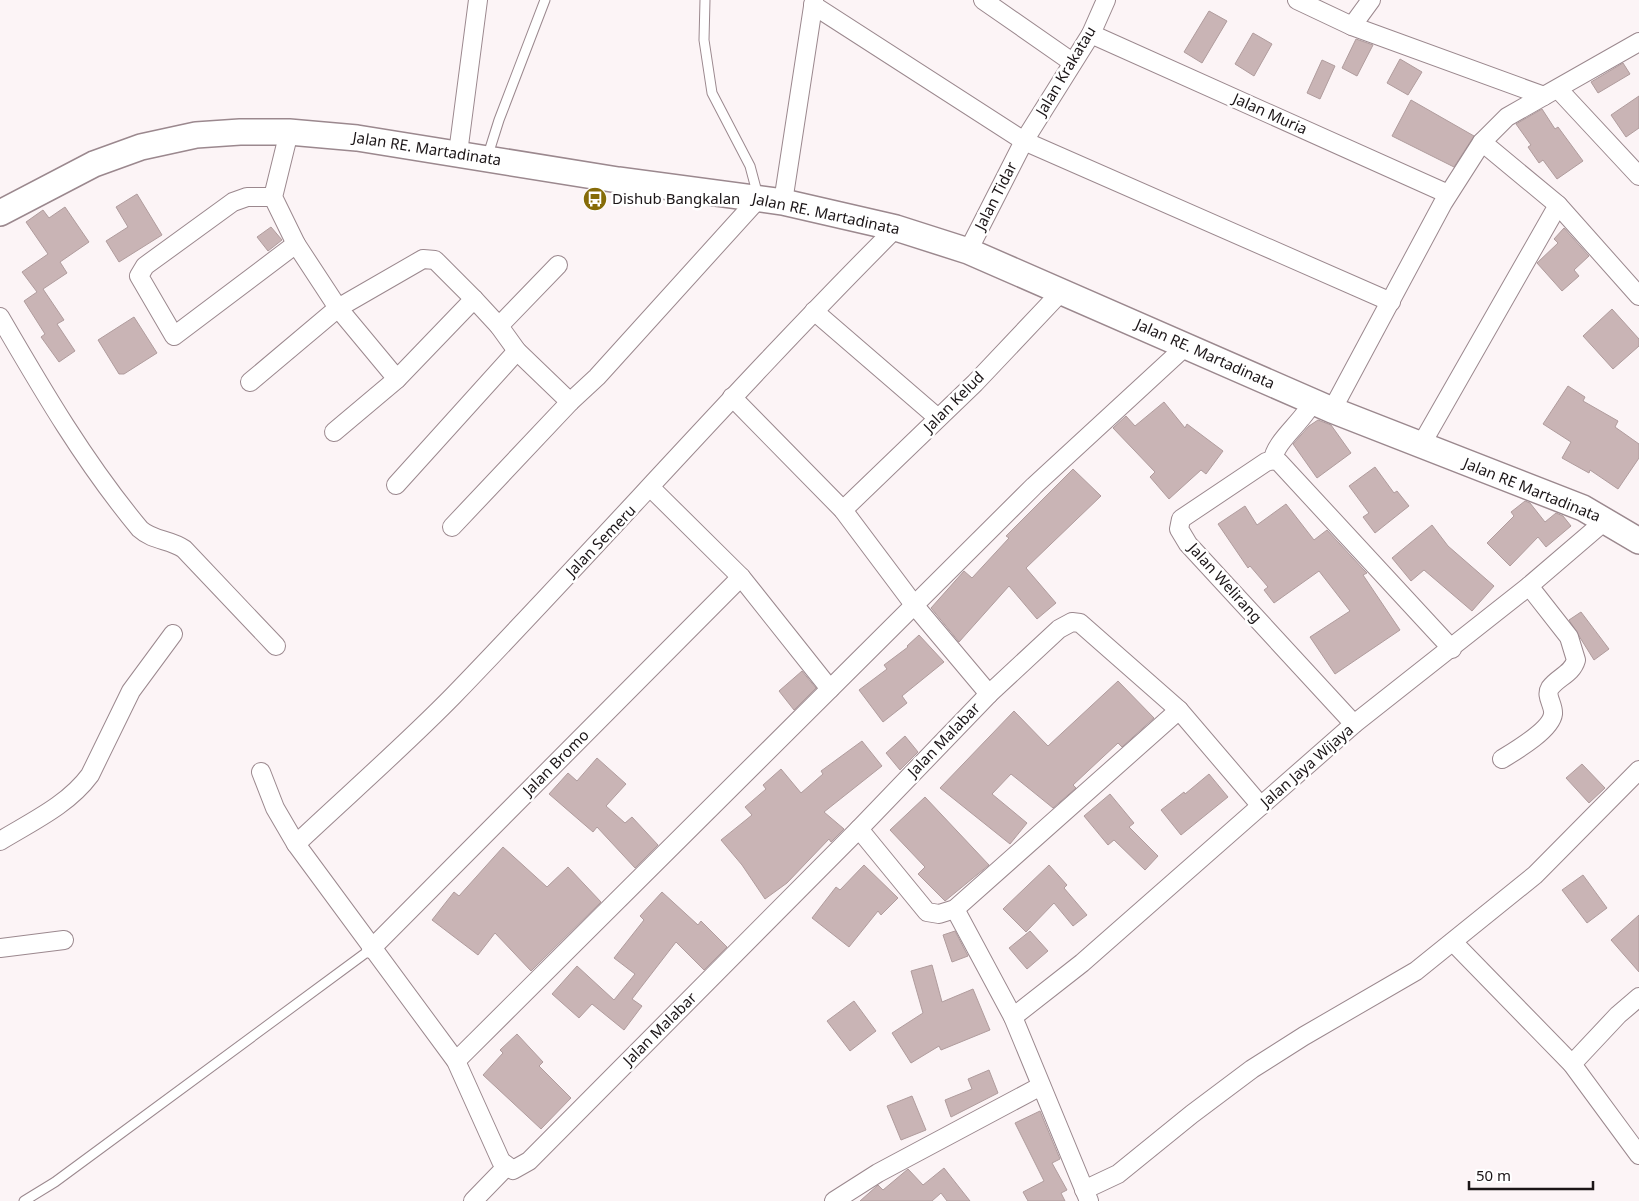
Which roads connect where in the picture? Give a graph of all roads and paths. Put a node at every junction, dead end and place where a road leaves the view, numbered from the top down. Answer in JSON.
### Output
{"nodes":[{"id":1,"x":478,"y":0,"type":"edge"},
{"id":2,"x":545,"y":0,"type":"edge"},
{"id":3,"x":705,"y":0,"type":"edge"},
{"id":4,"x":983,"y":0,"type":"edge"},
{"id":5,"x":1106,"y":0,"type":"edge"},
{"id":6,"x":1297,"y":0,"type":"edge"},
{"id":7,"x":1371,"y":0,"type":"edge"},
{"id":8,"x":813,"y":2,"type":"edge"},
{"id":9,"x":1352,"y":26,"type":"junction"},
{"id":10,"x":1091,"y":34,"type":"junction"},
{"id":11,"x":1639,"y":42,"type":"edge"},
{"id":12,"x":1072,"y":62,"type":"junction"},
{"id":13,"x":1551,"y":93,"type":"junction"},
{"id":14,"x":289,"y":132,"type":"junction"},
{"id":15,"x":1024,"y":141,"type":"junction"},
{"id":16,"x":1482,"y":142,"type":"junction"},
{"id":17,"x":458,"y":154,"type":"junction"},
{"id":18,"x":487,"y":158,"type":"junction"},
{"id":19,"x":1639,"y":176,"type":"edge"},
{"id":20,"x":1448,"y":194,"type":"junction"},
{"id":21,"x":274,"y":197,"type":"junction"},
{"id":22,"x":759,"y":198,"type":"junction"},
{"id":23,"x":783,"y":202,"type":"junction"},
{"id":24,"x":1558,"y":205,"type":"junction"},
{"id":25,"x":0,"y":213,"type":"edge"},
{"id":26,"x":896,"y":228,"type":"junction"},
{"id":27,"x":296,"y":244,"type":"junction"},
{"id":28,"x":968,"y":251,"type":"junction"},
{"id":29,"x":558,"y":264,"type":"dead end"},
{"id":30,"x":1062,"y":291,"type":"junction"},
{"id":31,"x":1639,"y":296,"type":"edge"},
{"id":32,"x":474,"y":298,"type":"junction"},
{"id":33,"x":1391,"y":302,"type":"junction"},
{"id":34,"x":338,"y":308,"type":"junction"},
{"id":35,"x":814,"y":311,"type":"junction"},
{"id":36,"x":0,"y":317,"type":"edge"},
{"id":37,"x":498,"y":326,"type":"junction"},
{"id":38,"x":1186,"y":346,"type":"junction"},
{"id":39,"x":517,"y":351,"type":"junction"},
{"id":40,"x":397,"y":379,"type":"junction"},
{"id":41,"x":250,"y":382,"type":"dead end"},
{"id":42,"x":732,"y":398,"type":"junction"},
{"id":43,"x":570,"y":402,"type":"junction"},
{"id":44,"x":1323,"y":406,"type":"junction"},
{"id":45,"x":938,"y":418,"type":"junction"},
{"id":46,"x":334,"y":432,"type":"dead end"},
{"id":47,"x":1421,"y":445,"type":"junction"},
{"id":48,"x":1273,"y":460,"type":"junction"},
{"id":49,"x":396,"y":485,"type":"dead end"},
{"id":50,"x":652,"y":488,"type":"junction"},
{"id":51,"x":843,"y":510,"type":"junction"},
{"id":52,"x":1606,"y":520,"type":"junction"},
{"id":53,"x":452,"y":526,"type":"dead end"},
{"id":54,"x":1639,"y":541,"type":"edge"},
{"id":55,"x":741,"y":577,"type":"junction"},
{"id":56,"x":1529,"y":586,"type":"junction"},
{"id":57,"x":915,"y":606,"type":"junction"},
{"id":58,"x":173,"y":634,"type":"dead end"},
{"id":59,"x":276,"y":646,"type":"dead end"},
{"id":60,"x":1452,"y":649,"type":"junction"},
{"id":61,"x":830,"y":689,"type":"junction"},
{"id":62,"x":989,"y":694,"type":"junction"},
{"id":63,"x":1179,"y":710,"type":"junction"},
{"id":64,"x":1354,"y":724,"type":"junction"},
{"id":65,"x":1502,"y":760,"type":"dead end"},
{"id":66,"x":1639,"y":770,"type":"edge"},
{"id":67,"x":261,"y":772,"type":"dead end"},
{"id":68,"x":1261,"y":806,"type":"junction"},
{"id":69,"x":859,"y":830,"type":"junction"},
{"id":70,"x":0,"y":841,"type":"edge"},
{"id":71,"x":296,"y":844,"type":"junction"},
{"id":72,"x":955,"y":909,"type":"junction"},
{"id":73,"x":64,"y":940,"type":"dead end"},
{"id":74,"x":1453,"y":942,"type":"junction"},
{"id":75,"x":0,"y":948,"type":"edge"},
{"id":76,"x":371,"y":949,"type":"junction"},
{"id":77,"x":1639,"y":997,"type":"edge"},
{"id":78,"x":1013,"y":1017,"type":"junction"},
{"id":79,"x":456,"y":1061,"type":"junction"},
{"id":80,"x":1572,"y":1064,"type":"junction"},
{"id":81,"x":1041,"y":1086,"type":"junction"},
{"id":82,"x":1639,"y":1155,"type":"edge"},
{"id":83,"x":506,"y":1167,"type":"junction"},
{"id":84,"x":1086,"y":1196,"type":"edge"},
{"id":85,"x":24,"y":1201,"type":"edge"},
{"id":86,"x":473,"y":1201,"type":"edge"},
{"id":87,"x":834,"y":1201,"type":"edge"}],
"edges":[{"from":1,"to":17,"type":"street"},
{"from":2,"to":18,"type":"lane"},
{"from":3,"to":22,"type":"lane"},
{"from":4,"to":12,"type":"street"},
{"from":5,"to":10,"type":"street","name":"Jalan Krakatau"},
{"from":6,"to":9,"type":"street"},
{"from":7,"to":9,"type":"street"},
{"from":8,"to":15,"type":"street"},
{"from":8,"to":23,"type":"street"},
{"from":9,"to":13,"type":"street"},
{"from":10,"to":12,"type":"street","name":"Jalan Krakatau"},
{"from":10,"to":20,"type":"street","name":"Jalan Muria"},
{"from":11,"to":13,"type":"street"},
{"from":12,"to":15,"type":"street","name":"Jalan Krakatau"},
{"from":13,"to":16,"type":"street"},
{"from":13,"to":19,"type":"street"},
{"from":14,"to":17,"type":"main road","name":"Jalan RE. Martadinata"},
{"from":14,"to":21,"type":"street"},
{"from":14,"to":25,"type":"main road","name":"Jalan RE. Martadinata"},
{"from":15,"to":28,"type":"street","name":"Jalan Tidar"},
{"from":15,"to":33,"type":"street"},
{"from":16,"to":20,"type":"street"},
{"from":16,"to":24,"type":"street"},
{"from":17,"to":18,"type":"main road","name":"Jalan RE. Martadinata"},
{"from":18,"to":22,"type":"main road","name":"Jalan RE. Martadinata"},
{"from":20,"to":33,"type":"street"},
{"from":21,"to":27,"type":"street"},
{"from":21,"to":27,"type":"street"},
{"from":22,"to":23,"type":"main road","name":"Jalan RE. Martadinata"},
{"from":22,"to":43,"type":"street"},
{"from":23,"to":26,"type":"main road","name":"Jalan RE. Martadinata"},
{"from":24,"to":31,"type":"street"},
{"from":24,"to":47,"type":"street"},
{"from":26,"to":28,"type":"main road","name":"Jalan RE. Martadinata"},
{"from":26,"to":35,"type":"street","name":"Jalan Semeru"},
{"from":27,"to":34,"type":"street"},
{"from":28,"to":30,"type":"main road","name":"Jalan RE. Martadinata"},
{"from":29,"to":37,"type":"street"},
{"from":30,"to":38,"type":"main road","name":"Jalan RE. Martadinata"},
{"from":30,"to":45,"type":"street","name":"Jalan Kelud"},
{"from":32,"to":34,"type":"street"},
{"from":32,"to":37,"type":"street"},
{"from":32,"to":40,"type":"street"},
{"from":33,"to":44,"type":"street"},
{"from":34,"to":40,"type":"street"},
{"from":34,"to":41,"type":"street"},
{"from":35,"to":42,"type":"street","name":"Jalan Semeru"},
{"from":35,"to":45,"type":"street"},
{"from":36,"to":59,"type":"street"},
{"from":37,"to":39,"type":"street"},
{"from":38,"to":44,"type":"main road","name":"Jalan RE. Martadinata"},
{"from":38,"to":57,"type":"street"},
{"from":39,"to":43,"type":"street"},
{"from":39,"to":49,"type":"street"},
{"from":40,"to":46,"type":"street"},
{"from":42,"to":50,"type":"street","name":"Jalan Semeru"},
{"from":42,"to":51,"type":"street"},
{"from":43,"to":53,"type":"street"},
{"from":44,"to":47,"type":"main road","name":"Jalan RE. Martadinata"},
{"from":44,"to":48,"type":"street"},
{"from":45,"to":51,"type":"street","name":"Jalan Kelud"},
{"from":47,"to":52,"type":"main road","name":"Jalan RE Martadinata"},
{"from":48,"to":60,"type":"street"},
{"from":48,"to":64,"type":"street","name":"Jalan Welirang"},
{"from":50,"to":55,"type":"street"},
{"from":50,"to":71,"type":"street","name":"Jalan Semeru"},
{"from":51,"to":57,"type":"street"},
{"from":52,"to":54,"type":"main road","name":"Jalan RE Martadinata"},
{"from":52,"to":56,"type":"street","name":"Jalan Jaya Wijaya"},
{"from":55,"to":61,"type":"street"},
{"from":55,"to":76,"type":"street","name":"Jalan Bromo"},
{"from":56,"to":60,"type":"street","name":"Jalan Jaya Wijaya"},
{"from":56,"to":65,"type":"street"},
{"from":57,"to":61,"type":"street"},
{"from":57,"to":62,"type":"street"},
{"from":58,"to":70,"type":"street"},
{"from":60,"to":64,"type":"street","name":"Jalan Jaya Wijaya"},
{"from":61,"to":79,"type":"street"},
{"from":62,"to":63,"type":"street","name":"Jalan Malabar"},
{"from":62,"to":69,"type":"street","name":"Jalan Malabar"},
{"from":63,"to":68,"type":"street"},
{"from":63,"to":72,"type":"street"},
{"from":64,"to":68,"type":"street","name":"Jalan Jaya Wijaya"},
{"from":66,"to":74,"type":"street"},
{"from":67,"to":71,"type":"street"},
{"from":68,"to":78,"type":"street","name":"Jalan Jaya Wijaya"},
{"from":69,"to":72,"type":"street"},
{"from":69,"to":83,"type":"street","name":"Jalan Malabar"},
{"from":71,"to":76,"type":"street"},
{"from":72,"to":78,"type":"street"},
{"from":73,"to":75,"type":"street"},
{"from":74,"to":80,"type":"street"},
{"from":74,"to":84,"type":"street"},
{"from":76,"to":79,"type":"street"},
{"from":76,"to":85,"type":"lane"},
{"from":77,"to":80,"type":"street"},
{"from":78,"to":81,"type":"street"},
{"from":79,"to":83,"type":"street"},
{"from":80,"to":82,"type":"street"},
{"from":81,"to":84,"type":"street"},
{"from":81,"to":87,"type":"street"},
{"from":83,"to":86,"type":"street"}]}
